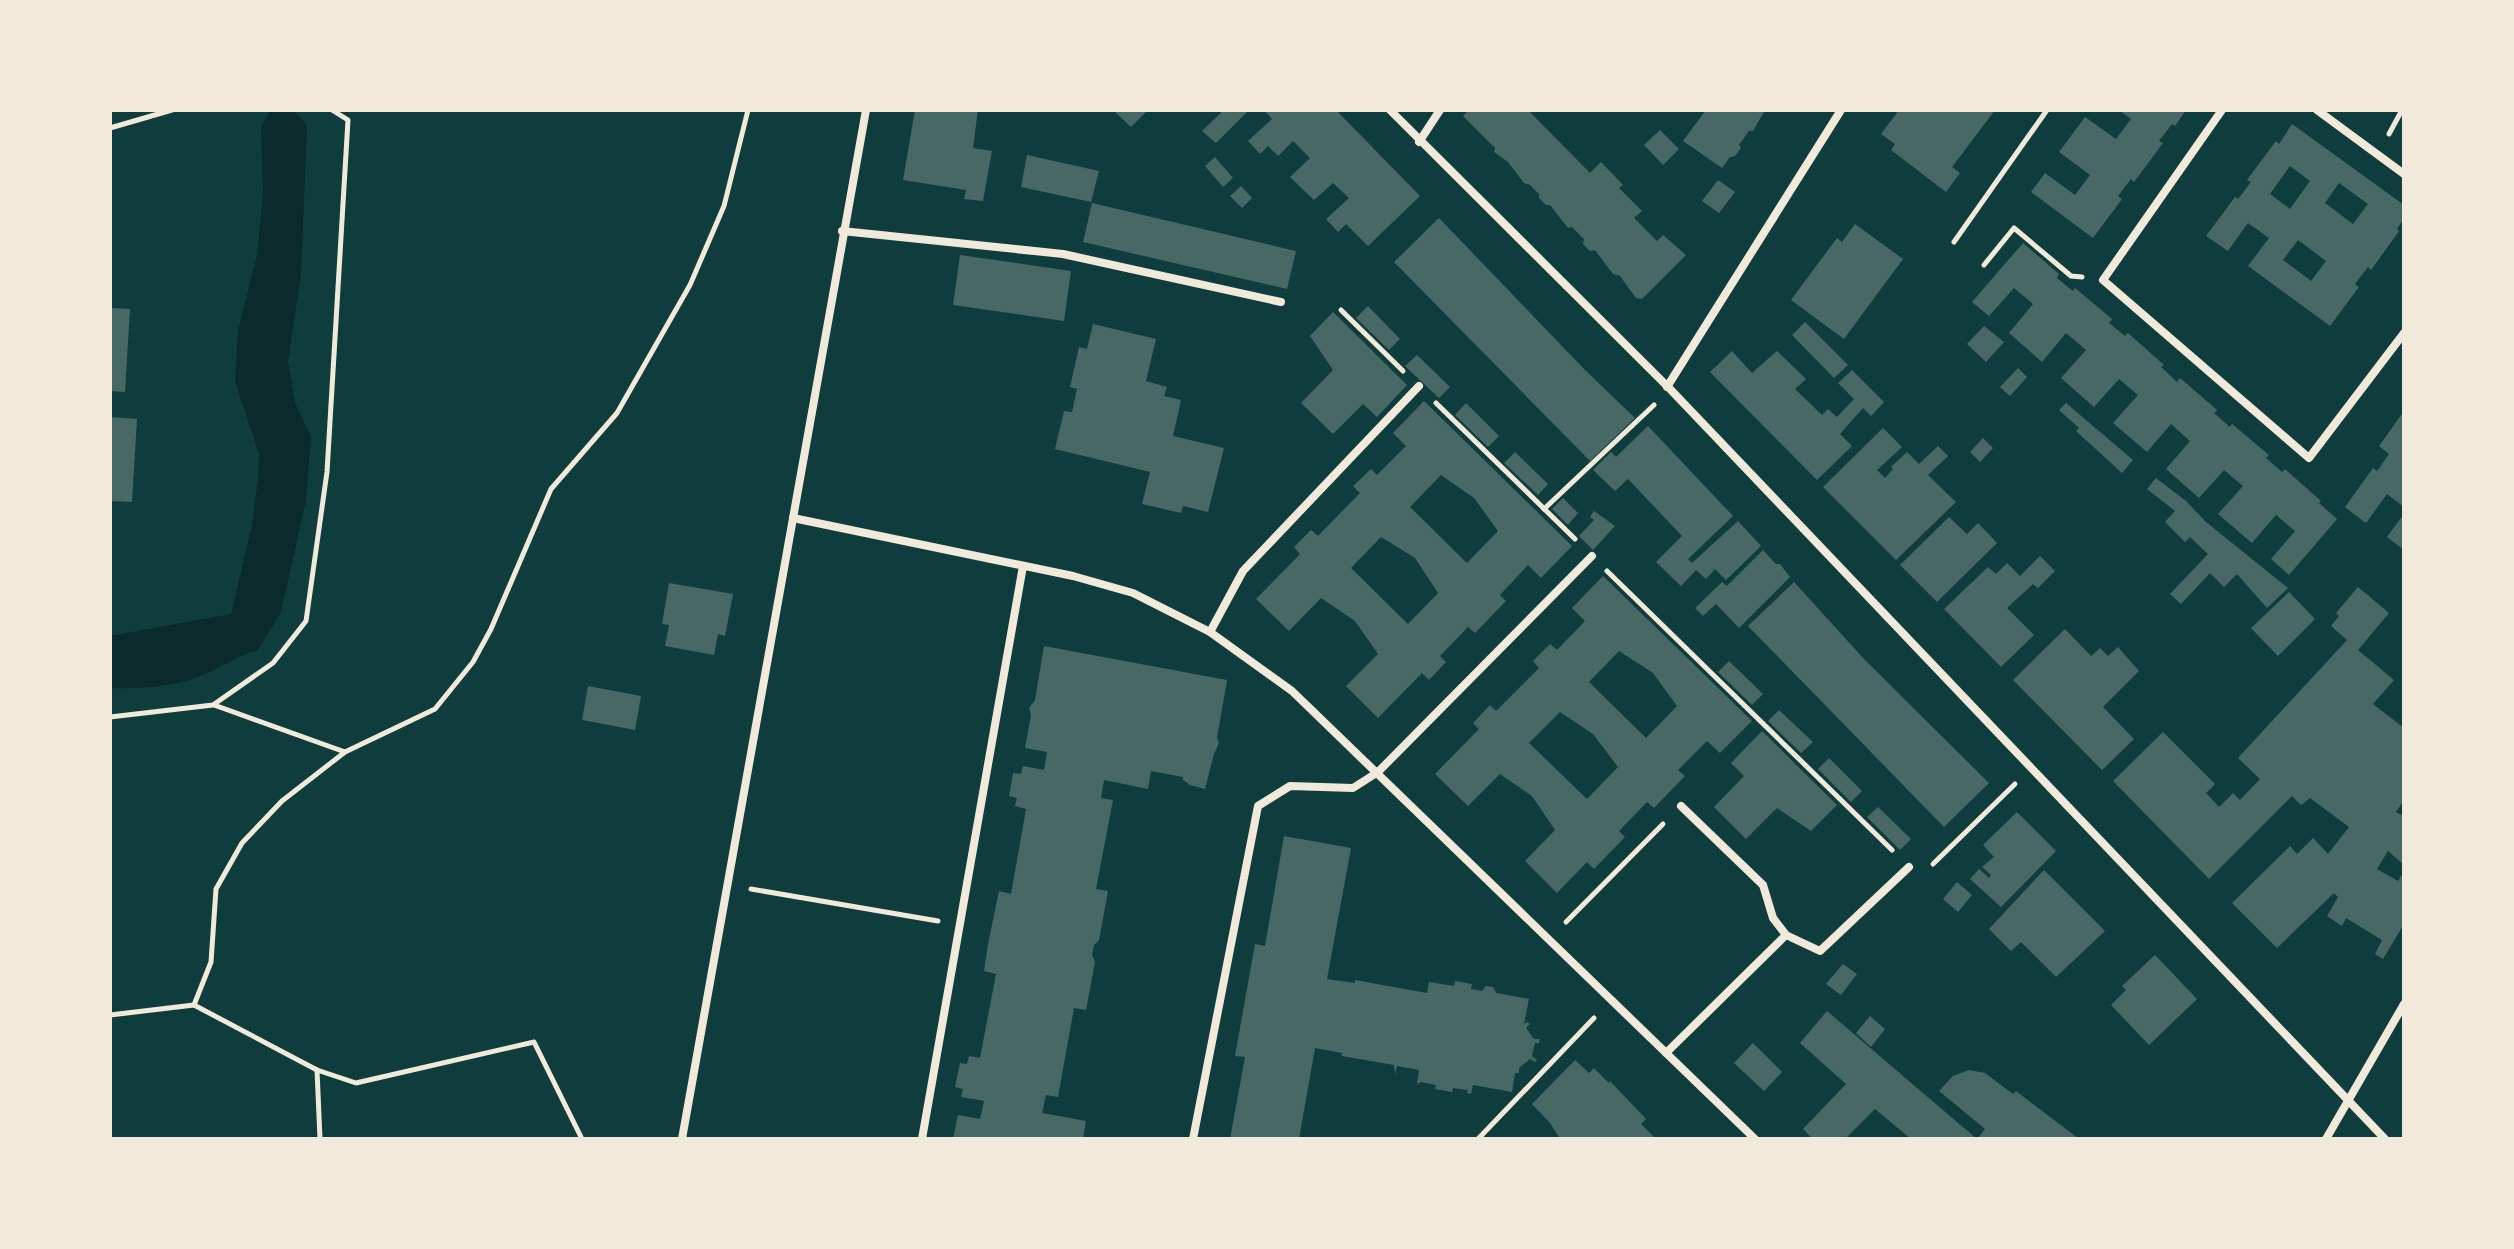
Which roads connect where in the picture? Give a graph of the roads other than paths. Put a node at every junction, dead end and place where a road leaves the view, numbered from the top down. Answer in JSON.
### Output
{"nodes":[{"id":1,"x":866,"y":110,"type":"edge"},
{"id":2,"x":1390,"y":110,"type":"edge"},
{"id":3,"x":1440,"y":110,"type":"edge"},
{"id":4,"x":1841,"y":110,"type":"edge"},
{"id":5,"x":2222,"y":110,"type":"edge"},
{"id":6,"x":2317,"y":110,"type":"edge"},
{"id":7,"x":1419,"y":142,"type":"junction"},
{"id":8,"x":2404,"y":174,"type":"edge"},
{"id":9,"x":842,"y":231,"type":"junction"},
{"id":10,"x":1281,"y":302,"type":"dead end"},
{"id":11,"x":2404,"y":333,"type":"edge"},
{"id":12,"x":1419,"y":386,"type":"road end"},
{"id":13,"x":1669,"y":388,"type":"junction"},
{"id":14,"x":793,"y":518,"type":"junction"},
{"id":15,"x":1592,"y":556,"type":"road end"},
{"id":16,"x":1023,"y":566,"type":"junction"},
{"id":17,"x":1210,"y":632,"type":"junction"},
{"id":18,"x":1378,"y":772,"type":"junction"},
{"id":19,"x":1681,"y":806,"type":"road end"},
{"id":20,"x":1909,"y":867,"type":"road end"},
{"id":21,"x":1786,"y":935,"type":"junction"},
{"id":22,"x":2404,"y":1004,"type":"edge"},
{"id":23,"x":1666,"y":1053,"type":"junction"},
{"id":24,"x":2348,"y":1101,"type":"junction"},
{"id":25,"x":682,"y":1139,"type":"edge"},
{"id":26,"x":922,"y":1139,"type":"edge"},
{"id":27,"x":1193,"y":1139,"type":"edge"},
{"id":28,"x":1755,"y":1139,"type":"edge"},
{"id":29,"x":2326,"y":1139,"type":"edge"},
{"id":30,"x":2385,"y":1139,"type":"edge"}],
"edges":[{"from":1,"to":9,"type":"street"},
{"from":2,"to":7,"type":"street"},
{"from":3,"to":7,"type":"street"},
{"from":4,"to":13,"type":"street"},
{"from":5,"to":11,"type":"street"},
{"from":6,"to":8,"type":"street"},
{"from":7,"to":13,"type":"street"},
{"from":9,"to":10,"type":"street"},
{"from":9,"to":14,"type":"street"},
{"from":12,"to":17,"type":"street"},
{"from":13,"to":24,"type":"street"},
{"from":14,"to":16,"type":"street"},
{"from":14,"to":25,"type":"street"},
{"from":15,"to":18,"type":"street"},
{"from":16,"to":17,"type":"street"},
{"from":16,"to":26,"type":"street"},
{"from":17,"to":18,"type":"street"},
{"from":18,"to":23,"type":"street"},
{"from":18,"to":27,"type":"street"},
{"from":19,"to":21,"type":"street"},
{"from":20,"to":21,"type":"street"},
{"from":21,"to":23,"type":"street"},
{"from":22,"to":24,"type":"street"},
{"from":23,"to":28,"type":"street"},
{"from":24,"to":29,"type":"street"},
{"from":24,"to":30,"type":"street"}]}
